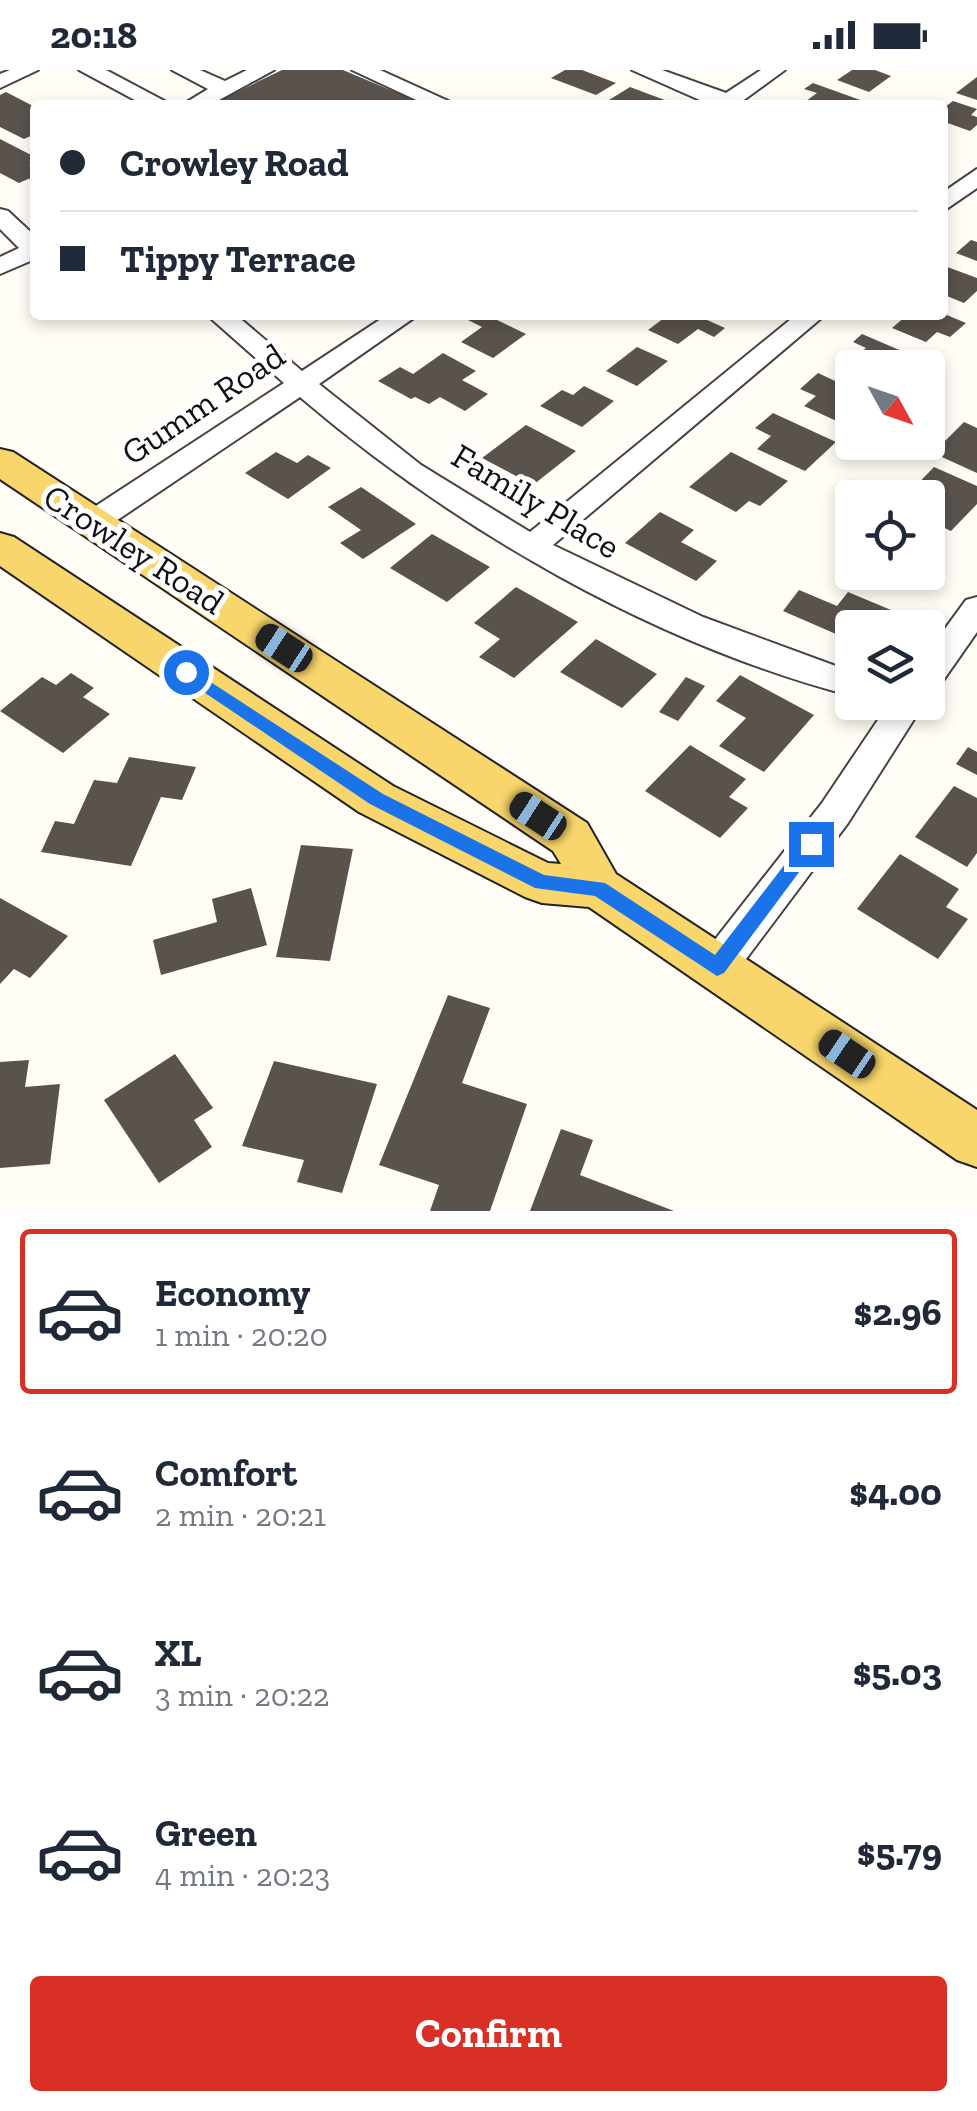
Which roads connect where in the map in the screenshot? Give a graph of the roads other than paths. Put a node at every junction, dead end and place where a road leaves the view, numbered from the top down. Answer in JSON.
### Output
{"nodes":[{"id":1,"x":28,"y":70,"type":"edge"},
{"id":2,"x":89,"y":70,"type":"edge"},
{"id":3,"x":182,"y":70,"type":"edge"},
{"id":4,"x":264,"y":70,"type":"edge"},
{"id":5,"x":362,"y":70,"type":"edge"},
{"id":6,"x":642,"y":70,"type":"edge"},
{"id":7,"x":774,"y":70,"type":"edge"},
{"id":8,"x":0,"y":82,"type":"edge"},
{"id":9,"x":226,"y":89,"type":"junction"},
{"id":10,"x":151,"y":100,"type":"edge"},
{"id":11,"x":203,"y":100,"type":"edge"},
{"id":12,"x":434,"y":100,"type":"edge"},
{"id":13,"x":717,"y":100,"type":"edge"},
{"id":14,"x":729,"y":100,"type":"edge"},
{"id":15,"x":977,"y":176,"type":"edge"},
{"id":16,"x":948,"y":200,"type":"edge"},
{"id":17,"x":0,"y":216,"type":"edge"},
{"id":18,"x":30,"y":244,"type":"edge"},
{"id":19,"x":30,"y":252,"type":"edge"},
{"id":20,"x":0,"y":267,"type":"edge"},
{"id":21,"x":226,"y":320,"type":"edge"},
{"id":22,"x":396,"y":320,"type":"edge"},
{"id":23,"x":806,"y":320,"type":"edge"},
{"id":24,"x":302,"y":383,"type":"junction"},
{"id":25,"x":0,"y":462,"type":"edge"},
{"id":26,"x":93,"y":522,"type":"junction"},
{"id":27,"x":532,"y":546,"type":"junction"},
{"id":28,"x":0,"y":547,"type":"edge"},
{"id":29,"x":977,"y":608,"type":"edge"},
{"id":30,"x":945,"y":652,"type":"edge"},
{"id":31,"x":835,"y":679,"type":"edge"},
{"id":32,"x":896,"y":720,"type":"edge"},
{"id":33,"x":599,"y":888,"type":"junction"},
{"id":34,"x":717,"y":967,"type":"junction"},
{"id":35,"x":977,"y":1141,"type":"edge"}],
"edges":[{"from":1,"to":8,"type":"street"},
{"from":2,"to":10,"type":"street"},
{"from":3,"to":9,"type":"street"},
{"from":4,"to":9,"type":"street"},
{"from":5,"to":12,"type":"street"},
{"from":6,"to":13,"type":"street"},
{"from":7,"to":14,"type":"street"},
{"from":9,"to":11,"type":"street"},
{"from":15,"to":16,"type":"street"},
{"from":17,"to":18,"type":"street"},
{"from":19,"to":20,"type":"street"},
{"from":21,"to":24,"type":"street","name":"Family Place"},
{"from":22,"to":24,"type":"street","name":"Gumm Road"},
{"from":23,"to":27,"type":"street"},
{"from":24,"to":26,"type":"street","name":"Gumm Road"},
{"from":24,"to":27,"type":"street","name":"Family Place"},
{"from":25,"to":26,"type":"main road","name":"Crowley Road"},
{"from":26,"to":33,"type":"main road","name":"Crowley Road"},
{"from":27,"to":31,"type":"street","name":"Family Place"},
{"from":28,"to":33,"type":"main road","name":"Crowley Road"},
{"from":29,"to":30,"type":"street"},
{"from":32,"to":34,"type":"street"},
{"from":33,"to":34,"type":"main road","name":"Crowley Road"},
{"from":34,"to":35,"type":"main road","name":"Crowley Road"}]}
